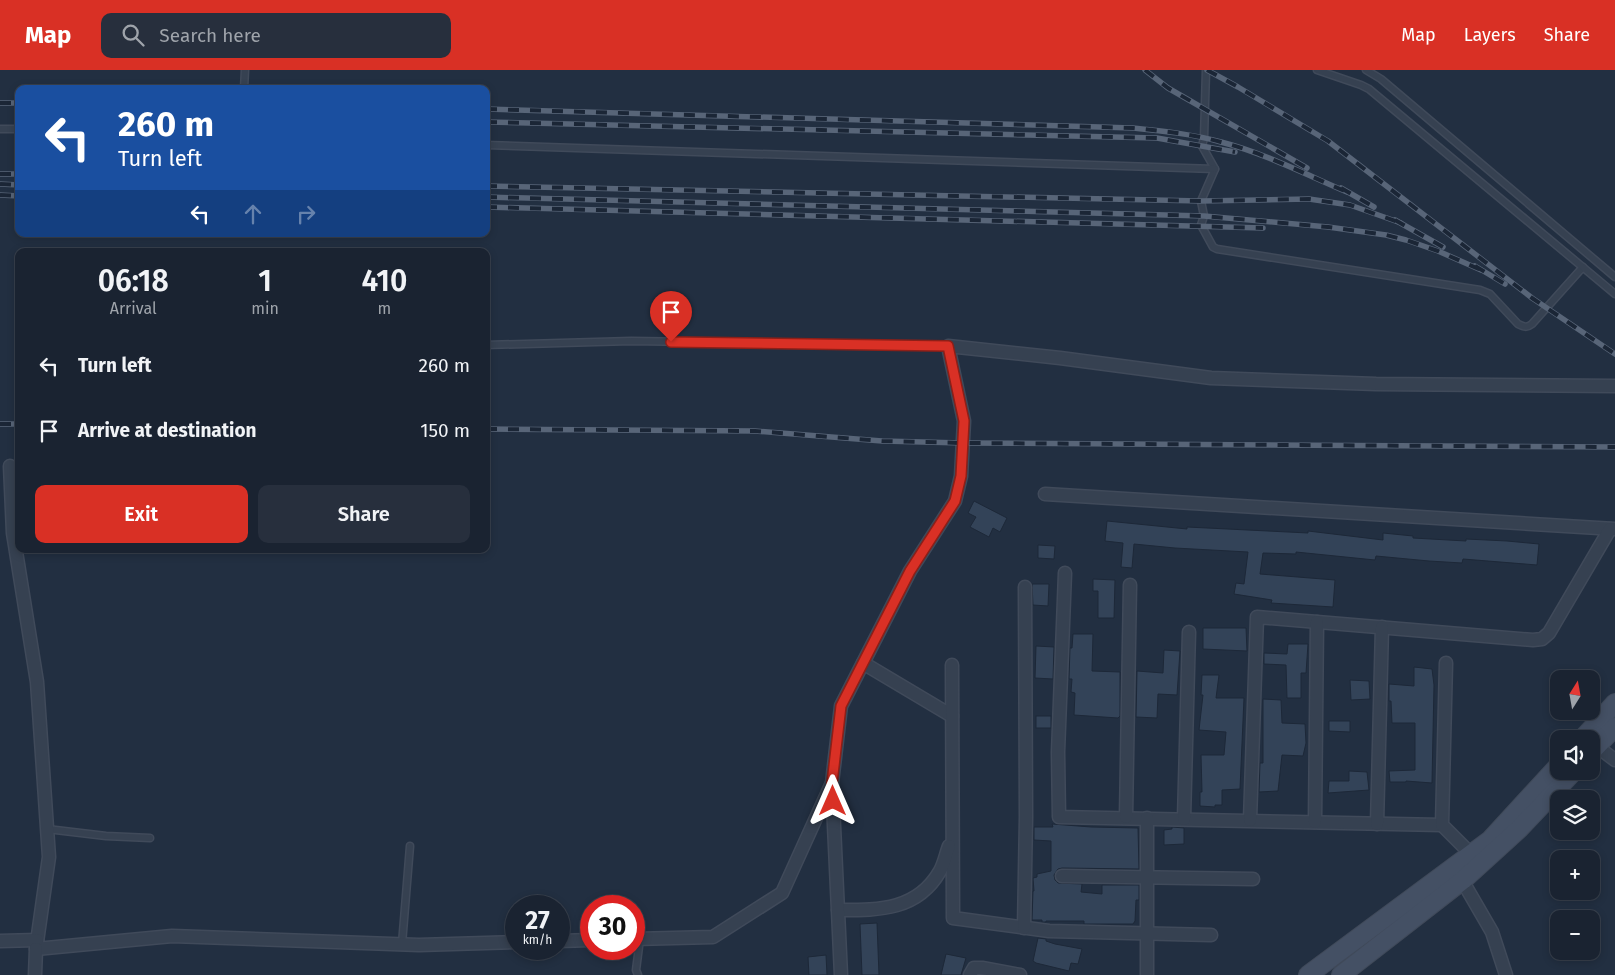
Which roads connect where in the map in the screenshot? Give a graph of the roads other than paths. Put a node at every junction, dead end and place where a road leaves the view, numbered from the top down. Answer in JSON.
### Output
{"nodes":[{"id":1,"x":245,"y":70,"type":"edge"},
{"id":2,"x":1206,"y":70,"type":"edge"},
{"id":3,"x":1317,"y":70,"type":"edge"},
{"id":4,"x":1366,"y":70,"type":"edge"},
{"id":5,"x":244,"y":85,"type":"edge"},
{"id":6,"x":0,"y":129,"type":"edge"},
{"id":7,"x":15,"y":130,"type":"edge"},
{"id":8,"x":490,"y":145,"type":"edge"},
{"id":9,"x":1215,"y":169,"type":"junction"},
{"id":10,"x":1583,"y":267,"type":"junction"},
{"id":11,"x":1615,"y":277,"type":"edge"},
{"id":12,"x":1615,"y":294,"type":"edge"},
{"id":13,"x":490,"y":345,"type":"edge"},
{"id":14,"x":948,"y":346,"type":"junction"},
{"id":15,"x":1615,"y":386,"type":"edge"},
{"id":16,"x":10,"y":466,"type":"dead end"},
{"id":17,"x":1045,"y":494,"type":"dead end"},
{"id":18,"x":1612,"y":529,"type":"edge"},
{"id":19,"x":15,"y":545,"type":"edge"},
{"id":20,"x":16,"y":553,"type":"edge"},
{"id":21,"x":1065,"y":573,"type":"dead end"},
{"id":22,"x":1130,"y":585,"type":"dead end"},
{"id":23,"x":1025,"y":587,"type":"dead end"},
{"id":24,"x":1317,"y":622,"type":"junction"},
{"id":25,"x":1382,"y":627,"type":"junction"},
{"id":26,"x":1188,"y":632,"type":"dead end"},
{"id":27,"x":1446,"y":662,"type":"dead end"},
{"id":28,"x":863,"y":663,"type":"junction"},
{"id":29,"x":952,"y":665,"type":"dead end"},
{"id":30,"x":1615,"y":703,"type":"edge"},
{"id":31,"x":952,"y":716,"type":"junction"},
{"id":32,"x":1615,"y":727,"type":"edge"},
{"id":33,"x":1597,"y":730,"type":"edge"},
{"id":34,"x":1600,"y":736,"type":"edge"},
{"id":35,"x":1600,"y":750,"type":"edge"},
{"id":36,"x":1615,"y":760,"type":"edge"},
{"id":37,"x":1550,"y":775,"type":"edge"},
{"id":38,"x":1565,"y":780,"type":"edge"},
{"id":39,"x":832,"y":783,"type":"junction"},
{"id":40,"x":1126,"y":817,"type":"junction"},
{"id":41,"x":1147,"y":818,"type":"junction"},
{"id":42,"x":1184,"y":819,"type":"junction"},
{"id":43,"x":1250,"y":820,"type":"junction"},
{"id":44,"x":1315,"y":822,"type":"junction"},
{"id":45,"x":1376,"y":824,"type":"junction"},
{"id":46,"x":1442,"y":825,"type":"junction"},
{"id":47,"x":47,"y":829,"type":"junction"},
{"id":48,"x":150,"y":838,"type":"dead end"},
{"id":49,"x":953,"y":838,"type":"junction"},
{"id":50,"x":410,"y":846,"type":"dead end"},
{"id":51,"x":1471,"y":854,"type":"junction"},
{"id":52,"x":1458,"y":874,"type":"junction"},
{"id":53,"x":1062,"y":876,"type":"dead end"},
{"id":54,"x":1147,"y":878,"type":"junction"},
{"id":55,"x":1253,"y":879,"type":"dead end"},
{"id":56,"x":838,"y":910,"type":"junction"},
{"id":57,"x":1024,"y":928,"type":"junction"},
{"id":58,"x":1147,"y":934,"type":"junction"},
{"id":59,"x":1211,"y":935,"type":"dead end"},
{"id":60,"x":645,"y":939,"type":"edge"},
{"id":61,"x":0,"y":941,"type":"edge"},
{"id":62,"x":505,"y":942,"type":"edge"},
{"id":63,"x":37,"y":944,"type":"junction"},
{"id":64,"x":402,"y":944,"type":"junction"},
{"id":65,"x":636,"y":960,"type":"edge"},
{"id":66,"x":35,"y":975,"type":"edge"},
{"id":67,"x":638,"y":975,"type":"edge"},
{"id":68,"x":841,"y":975,"type":"edge"},
{"id":69,"x":970,"y":975,"type":"edge"},
{"id":70,"x":1020,"y":975,"type":"edge"},
{"id":71,"x":1147,"y":975,"type":"edge"},
{"id":72,"x":1308,"y":975,"type":"edge"},
{"id":73,"x":1341,"y":975,"type":"edge"},
{"id":74,"x":1506,"y":975,"type":"edge"}],
"edges":[{"from":1,"to":5,"type":"lane"},
{"from":2,"to":9,"type":"lane"},
{"from":3,"to":10,"type":"lane"},
{"from":4,"to":11,"type":"lane"},
{"from":6,"to":7,"type":"lane"},
{"from":8,"to":9,"type":"lane"},
{"from":9,"to":10,"type":"lane"},
{"from":10,"to":12,"type":"lane"},
{"from":13,"to":14,"type":"lane"},
{"from":14,"to":15,"type":"street"},
{"from":14,"to":28,"type":"street"},
{"from":16,"to":19,"type":"street"},
{"from":17,"to":18,"type":"street"},
{"from":18,"to":25,"type":"street"},
{"from":20,"to":47,"type":"street"},
{"from":21,"to":40,"type":"street"},
{"from":22,"to":40,"type":"street"},
{"from":23,"to":57,"type":"street"},
{"from":24,"to":25,"type":"street"},
{"from":24,"to":43,"type":"street"},
{"from":24,"to":44,"type":"street"},
{"from":25,"to":45,"type":"street"},
{"from":26,"to":42,"type":"street"},
{"from":27,"to":46,"type":"street"},
{"from":28,"to":31,"type":"street"},
{"from":28,"to":39,"type":"street"},
{"from":29,"to":31,"type":"street"},
{"from":30,"to":33,"type":"street"},
{"from":31,"to":49,"type":"street"},
{"from":32,"to":34,"type":"street"},
{"from":35,"to":36,"type":"street"},
{"from":37,"to":51,"type":"street"},
{"from":38,"to":52,"type":"street"},
{"from":39,"to":56,"type":"street"},
{"from":39,"to":60,"type":"street"},
{"from":40,"to":41,"type":"street"},
{"from":41,"to":42,"type":"street"},
{"from":41,"to":54,"type":"street"},
{"from":42,"to":43,"type":"street"},
{"from":43,"to":44,"type":"street"},
{"from":44,"to":45,"type":"street"},
{"from":45,"to":46,"type":"street"},
{"from":46,"to":51,"type":"street"},
{"from":47,"to":48,"type":"lane"},
{"from":47,"to":63,"type":"street"},
{"from":49,"to":56,"type":"street"},
{"from":49,"to":57,"type":"street"},
{"from":50,"to":64,"type":"lane"},
{"from":51,"to":52,"type":"street"},
{"from":52,"to":72,"type":"street"},
{"from":52,"to":73,"type":"street"},
{"from":52,"to":74,"type":"street"},
{"from":53,"to":54,"type":"street"},
{"from":54,"to":55,"type":"street"},
{"from":54,"to":58,"type":"street"},
{"from":56,"to":68,"type":"street"},
{"from":57,"to":58,"type":"street"},
{"from":58,"to":59,"type":"street"},
{"from":58,"to":71,"type":"street"},
{"from":61,"to":63,"type":"street"},
{"from":62,"to":64,"type":"street"},
{"from":63,"to":64,"type":"street"},
{"from":63,"to":66,"type":"street"},
{"from":65,"to":67,"type":"lane"},
{"from":69,"to":70,"type":"street"}]}
